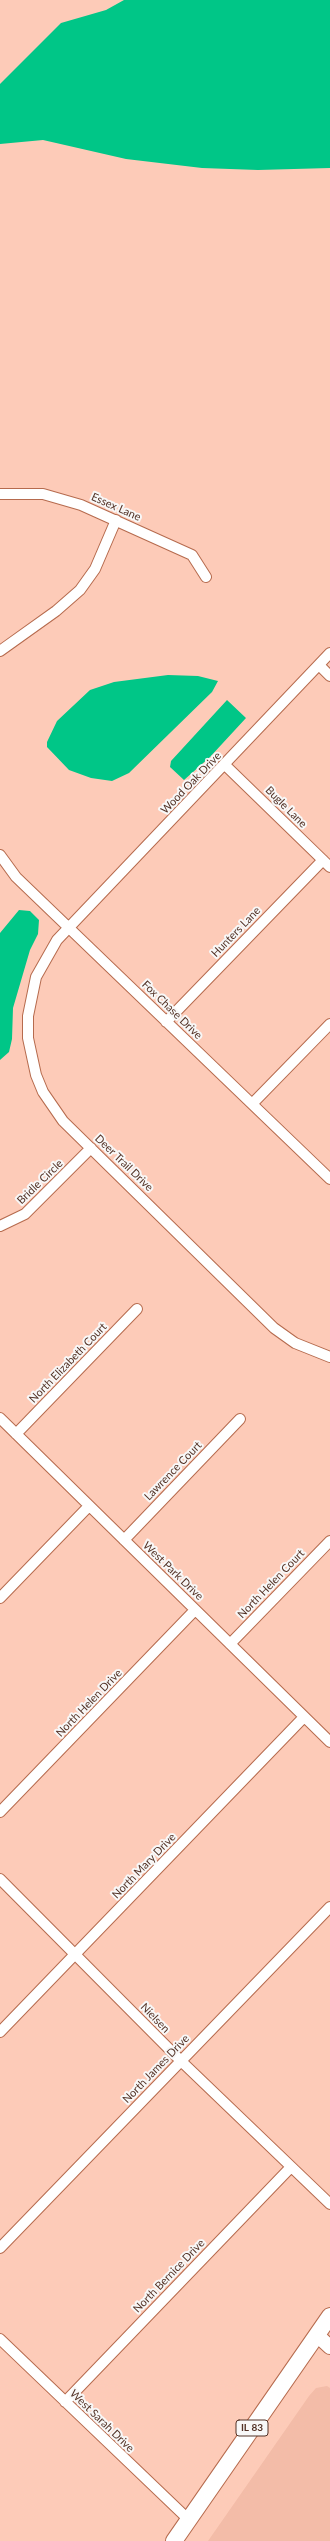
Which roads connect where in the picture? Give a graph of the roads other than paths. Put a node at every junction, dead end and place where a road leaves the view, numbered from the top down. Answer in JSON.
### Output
{"nodes":[{"id":1,"x":0,"y":494,"type":"edge"},
{"id":2,"x":116,"y":520,"type":"junction"},
{"id":3,"x":206,"y":577,"type":"dead end"},
{"id":4,"x":0,"y":651,"type":"edge"},
{"id":5,"x":330,"y":653,"type":"edge"},
{"id":6,"x":320,"y":666,"type":"junction"},
{"id":7,"x":330,"y":676,"type":"edge"},
{"id":8,"x":225,"y":765,"type":"junction"},
{"id":9,"x":0,"y":855,"type":"edge"},
{"id":10,"x":327,"y":864,"type":"edge"},
{"id":11,"x":69,"y":927,"type":"junction"},
{"id":12,"x":166,"y":1022,"type":"junction"},
{"id":13,"x":330,"y":1024,"type":"edge"},
{"id":14,"x":252,"y":1104,"type":"junction"},
{"id":15,"x":91,"y":1148,"type":"junction"},
{"id":16,"x":330,"y":1179,"type":"edge"},
{"id":17,"x":0,"y":1226,"type":"edge"},
{"id":18,"x":137,"y":1309,"type":"dead end"},
{"id":19,"x":330,"y":1357,"type":"edge"},
{"id":20,"x":0,"y":1418,"type":"edge"},
{"id":21,"x":240,"y":1419,"type":"dead end"},
{"id":22,"x":16,"y":1434,"type":"junction"},
{"id":23,"x":89,"y":1506,"type":"junction"},
{"id":24,"x":124,"y":1540,"type":"junction"},
{"id":25,"x":330,"y":1541,"type":"edge"},
{"id":26,"x":0,"y":1598,"type":"edge"},
{"id":27,"x":195,"y":1610,"type":"junction"},
{"id":28,"x":230,"y":1644,"type":"junction"},
{"id":29,"x":304,"y":1717,"type":"junction"},
{"id":30,"x":330,"y":1742,"type":"edge"},
{"id":31,"x":0,"y":1812,"type":"edge"},
{"id":32,"x":0,"y":1879,"type":"edge"},
{"id":33,"x":330,"y":1907,"type":"edge"},
{"id":34,"x":76,"y":1954,"type":"junction"},
{"id":35,"x":0,"y":2032,"type":"edge"},
{"id":36,"x":181,"y":2061,"type":"junction"},
{"id":37,"x":291,"y":2167,"type":"junction"},
{"id":38,"x":330,"y":2204,"type":"edge"},
{"id":39,"x":0,"y":2248,"type":"edge"},
{"id":40,"x":330,"y":2316,"type":"edge"},
{"id":41,"x":317,"y":2335,"type":"junction"},
{"id":42,"x":0,"y":2339,"type":"edge"},
{"id":43,"x":330,"y":2347,"type":"edge"},
{"id":44,"x":65,"y":2402,"type":"junction"},
{"id":45,"x":189,"y":2520,"type":"junction"},
{"id":46,"x":174,"y":2541,"type":"edge"}],
"edges":[{"from":1,"to":2,"type":"street","name":"Essex Lane"},
{"from":2,"to":3,"type":"street","name":"Essex Lane"},
{"from":2,"to":4,"type":"street"},
{"from":5,"to":6,"type":"street","name":"Wood Oak Drive"},
{"from":6,"to":7,"type":"street"},
{"from":6,"to":8,"type":"street","name":"Wood Oak Drive"},
{"from":8,"to":10,"type":"street","name":"Bugle Lane"},
{"from":8,"to":11,"type":"street","name":"Wood Oak Drive"},
{"from":9,"to":11,"type":"street","name":"Fox Chase Drive"},
{"from":10,"to":12,"type":"street","name":"Hunters Lane"},
{"from":11,"to":12,"type":"street","name":"Fox Chase Drive"},
{"from":11,"to":15,"type":"street","name":"Deer Trail Drive"},
{"from":12,"to":14,"type":"street","name":"Fox Chase Drive"},
{"from":13,"to":14,"type":"street"},
{"from":14,"to":16,"type":"street","name":"Fox Chase Drive"},
{"from":15,"to":17,"type":"street","name":"Bridle Circle"},
{"from":15,"to":19,"type":"street","name":"Deer Trail Drive"},
{"from":18,"to":22,"type":"street","name":"North Elizabeth Court"},
{"from":20,"to":22,"type":"street","name":"West Park Drive"},
{"from":21,"to":24,"type":"street","name":"Lawrence Court"},
{"from":22,"to":23,"type":"street","name":"West Park Drive"},
{"from":23,"to":24,"type":"street","name":"West Park Drive"},
{"from":23,"to":26,"type":"street"},
{"from":24,"to":27,"type":"street","name":"West Park Drive"},
{"from":25,"to":28,"type":"street","name":"North Helen Court"},
{"from":27,"to":28,"type":"street","name":"West Park Drive"},
{"from":27,"to":31,"type":"street","name":"North Helen Drive"},
{"from":28,"to":29,"type":"street","name":"West Park Drive"},
{"from":29,"to":30,"type":"street","name":"West Park Drive"},
{"from":29,"to":34,"type":"street","name":"North Mary Drive"},
{"from":32,"to":34,"type":"street","name":"Nielsen"},
{"from":33,"to":36,"type":"street","name":"North James Drive"},
{"from":34,"to":35,"type":"street","name":"North Mary Drive"},
{"from":34,"to":36,"type":"street","name":"Nielsen"},
{"from":36,"to":37,"type":"street","name":"Nielsen"},
{"from":36,"to":39,"type":"street","name":"North James Drive"},
{"from":37,"to":38,"type":"street","name":"Nielsen"},
{"from":37,"to":44,"type":"street","name":"North Bernice Drive"},
{"from":40,"to":41,"type":"main road","number":"IL 83"},
{"from":41,"to":43,"type":"main road"},
{"from":41,"to":45,"type":"main road","number":"IL 83"},
{"from":42,"to":44,"type":"street","name":"West Sarah Drive"},
{"from":44,"to":45,"type":"street","name":"West Sarah Drive"},
{"from":45,"to":46,"type":"main road","number":"IL 83"}]}
